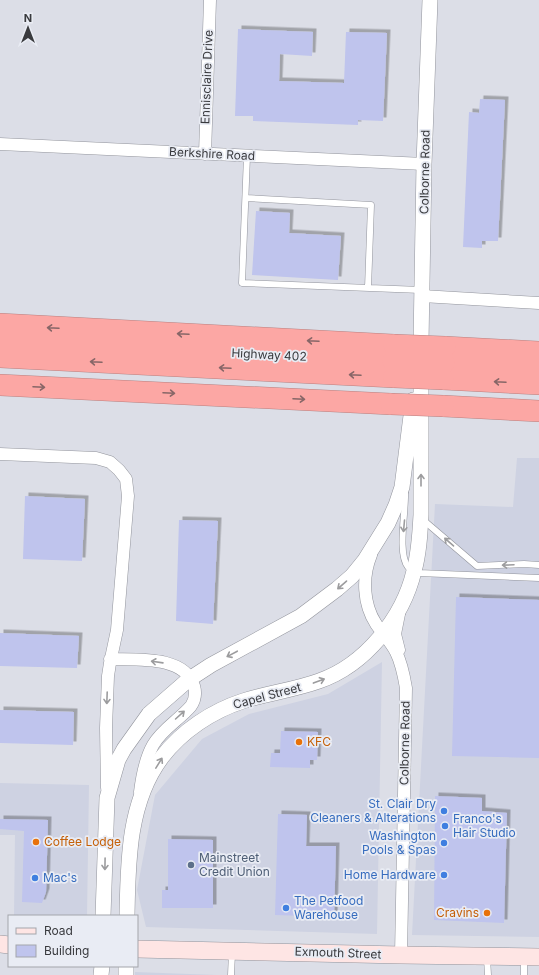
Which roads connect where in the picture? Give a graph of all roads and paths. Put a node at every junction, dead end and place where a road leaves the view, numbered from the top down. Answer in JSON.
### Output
{"nodes":[{"id":1,"x":210,"y":0,"type":"edge"},
{"id":2,"x":430,"y":0,"type":"edge"},
{"id":3,"x":0,"y":144,"type":"edge"},
{"id":4,"x":205,"y":154,"type":"junction"},
{"id":5,"x":248,"y":156,"type":"junction"},
{"id":6,"x":424,"y":164,"type":"junction"},
{"id":7,"x":246,"y":198,"type":"junction"},
{"id":8,"x":368,"y":288,"type":"junction"},
{"id":9,"x":422,"y":293,"type":"junction"},
{"id":10,"x":539,"y":303,"type":"edge"},
{"id":11,"x":0,"y":324,"type":"edge"},
{"id":12,"x":0,"y":341,"type":"edge"},
{"id":13,"x":421,"y":343,"type":"junction"},
{"id":14,"x":539,"y":352,"type":"edge"},
{"id":15,"x":0,"y":357,"type":"edge"},
{"id":16,"x":394,"y":361,"type":"junction"},
{"id":17,"x":444,"y":363,"type":"junction"},
{"id":18,"x":539,"y":368,"type":"edge"},
{"id":19,"x":539,"y":384,"type":"edge"},
{"id":20,"x":0,"y":385,"type":"edge"},
{"id":21,"x":539,"y":411,"type":"edge"},
{"id":22,"x":0,"y":454,"type":"edge"},
{"id":23,"x":404,"y":473,"type":"junction"},
{"id":24,"x":421,"y":518,"type":"junction"},
{"id":25,"x":375,"y":544,"type":"junction"},
{"id":26,"x":539,"y":565,"type":"edge"},
{"id":27,"x":414,"y":572,"type":"junction"},
{"id":28,"x":539,"y":578,"type":"edge"},
{"id":29,"x":405,"y":597,"type":"junction"},
{"id":30,"x":383,"y":633,"type":"junction"},
{"id":31,"x":110,"y":659,"type":"junction"},
{"id":32,"x":191,"y":678,"type":"junction"},
{"id":33,"x":406,"y":688,"type":"junction"},
{"id":34,"x":107,"y":797,"type":"junction"},
{"id":35,"x":137,"y":811,"type":"junction"},
{"id":36,"x":103,"y":915,"type":"edge"},
{"id":37,"x":127,"y":915,"type":"edge"},
{"id":38,"x":138,"y":948,"type":"edge"},
{"id":39,"x":232,"y":951,"type":"junction"},
{"id":40,"x":401,"y":955,"type":"junction"},
{"id":41,"x":487,"y":956,"type":"junction"},
{"id":42,"x":532,"y":956,"type":"edge"},
{"id":43,"x":231,"y":975,"type":"edge"},
{"id":44,"x":488,"y":975,"type":"edge"},
{"id":45,"x":524,"y":975,"type":"edge"}],
"edges":[{"from":1,"to":4,"type":"street","name":"Ennisclaire Drive"},
{"from":2,"to":6,"type":"street","name":"Colborne Road"},
{"from":3,"to":4,"type":"street","name":"Berkshire Road"},
{"from":4,"to":5,"type":"street","name":"Berkshire Road"},
{"from":5,"to":6,"type":"street","name":"Berkshire Road"},
{"from":5,"to":7,"type":"lane"},
{"from":6,"to":9,"type":"street","name":"Colborne Road"},
{"from":7,"to":8,"type":"lane"},
{"from":7,"to":8,"type":"lane"},
{"from":8,"to":9,"type":"lane"},
{"from":9,"to":10,"type":"street"},
{"from":9,"to":13,"type":"street","name":"Colborne Road"},
{"from":16,"to":11,"type":"highway","one_way":true},
{"from":12,"to":16,"type":"highway","name":"Highway 402"},
{"from":13,"to":23,"type":"street","name":"Colborne Road"},
{"from":24,"to":13,"type":"street","name":"Colborne Road","one_way":true},
{"from":14,"to":17,"type":"highway"},
{"from":16,"to":15,"type":"highway","one_way":true},
{"from":16,"to":17,"type":"highway","name":"Highway 402","bridge":true},
{"from":17,"to":18,"type":"highway","name":"Highway 402"},
{"from":19,"to":17,"type":"highway","one_way":true},
{"from":20,"to":21,"type":"highway","one_way":true,"bridge":true},
{"from":22,"to":31,"type":"street"},
{"from":23,"to":25,"type":"street","name":"Colborne Road"},
{"from":23,"to":27,"type":"lane","one_way":true},
{"from":26,"to":24,"type":"lane","one_way":true},
{"from":24,"to":27,"type":"street","name":"Colborne Road"},
{"from":25,"to":30,"type":"street","name":"Colborne Road"},
{"from":25,"to":32,"type":"street","one_way":true},
{"from":27,"to":28,"type":"lane"},
{"from":27,"to":29,"type":"street","name":"Colborne Road"},
{"from":29,"to":30,"type":"street","name":"Colborne Road"},
{"from":29,"to":33,"type":"street"},
{"from":30,"to":33,"type":"street","name":"Colborne Road"},
{"from":35,"to":30,"type":"street","name":"Capel Street","one_way":true},
{"from":32,"to":31,"type":"street","one_way":true},
{"from":31,"to":34,"type":"street","one_way":true},
{"from":32,"to":34,"type":"street"},
{"from":35,"to":32,"type":"street","name":"Capel Street","one_way":true},
{"from":33,"to":40,"type":"street","name":"Colborne Road"},
{"from":34,"to":36,"type":"street","one_way":true},
{"from":35,"to":37,"type":"street","name":"Capel Street"},
{"from":38,"to":39,"type":"main road","name":"Exmouth Street"},
{"from":39,"to":40,"type":"main road","name":"Exmouth Street"},
{"from":39,"to":43,"type":"lane"},
{"from":40,"to":41,"type":"main road","name":"Exmouth Street"},
{"from":41,"to":42,"type":"main road","name":"Exmouth Street"},
{"from":41,"to":44,"type":"lane"},
{"from":42,"to":45,"type":"lane"}]}
